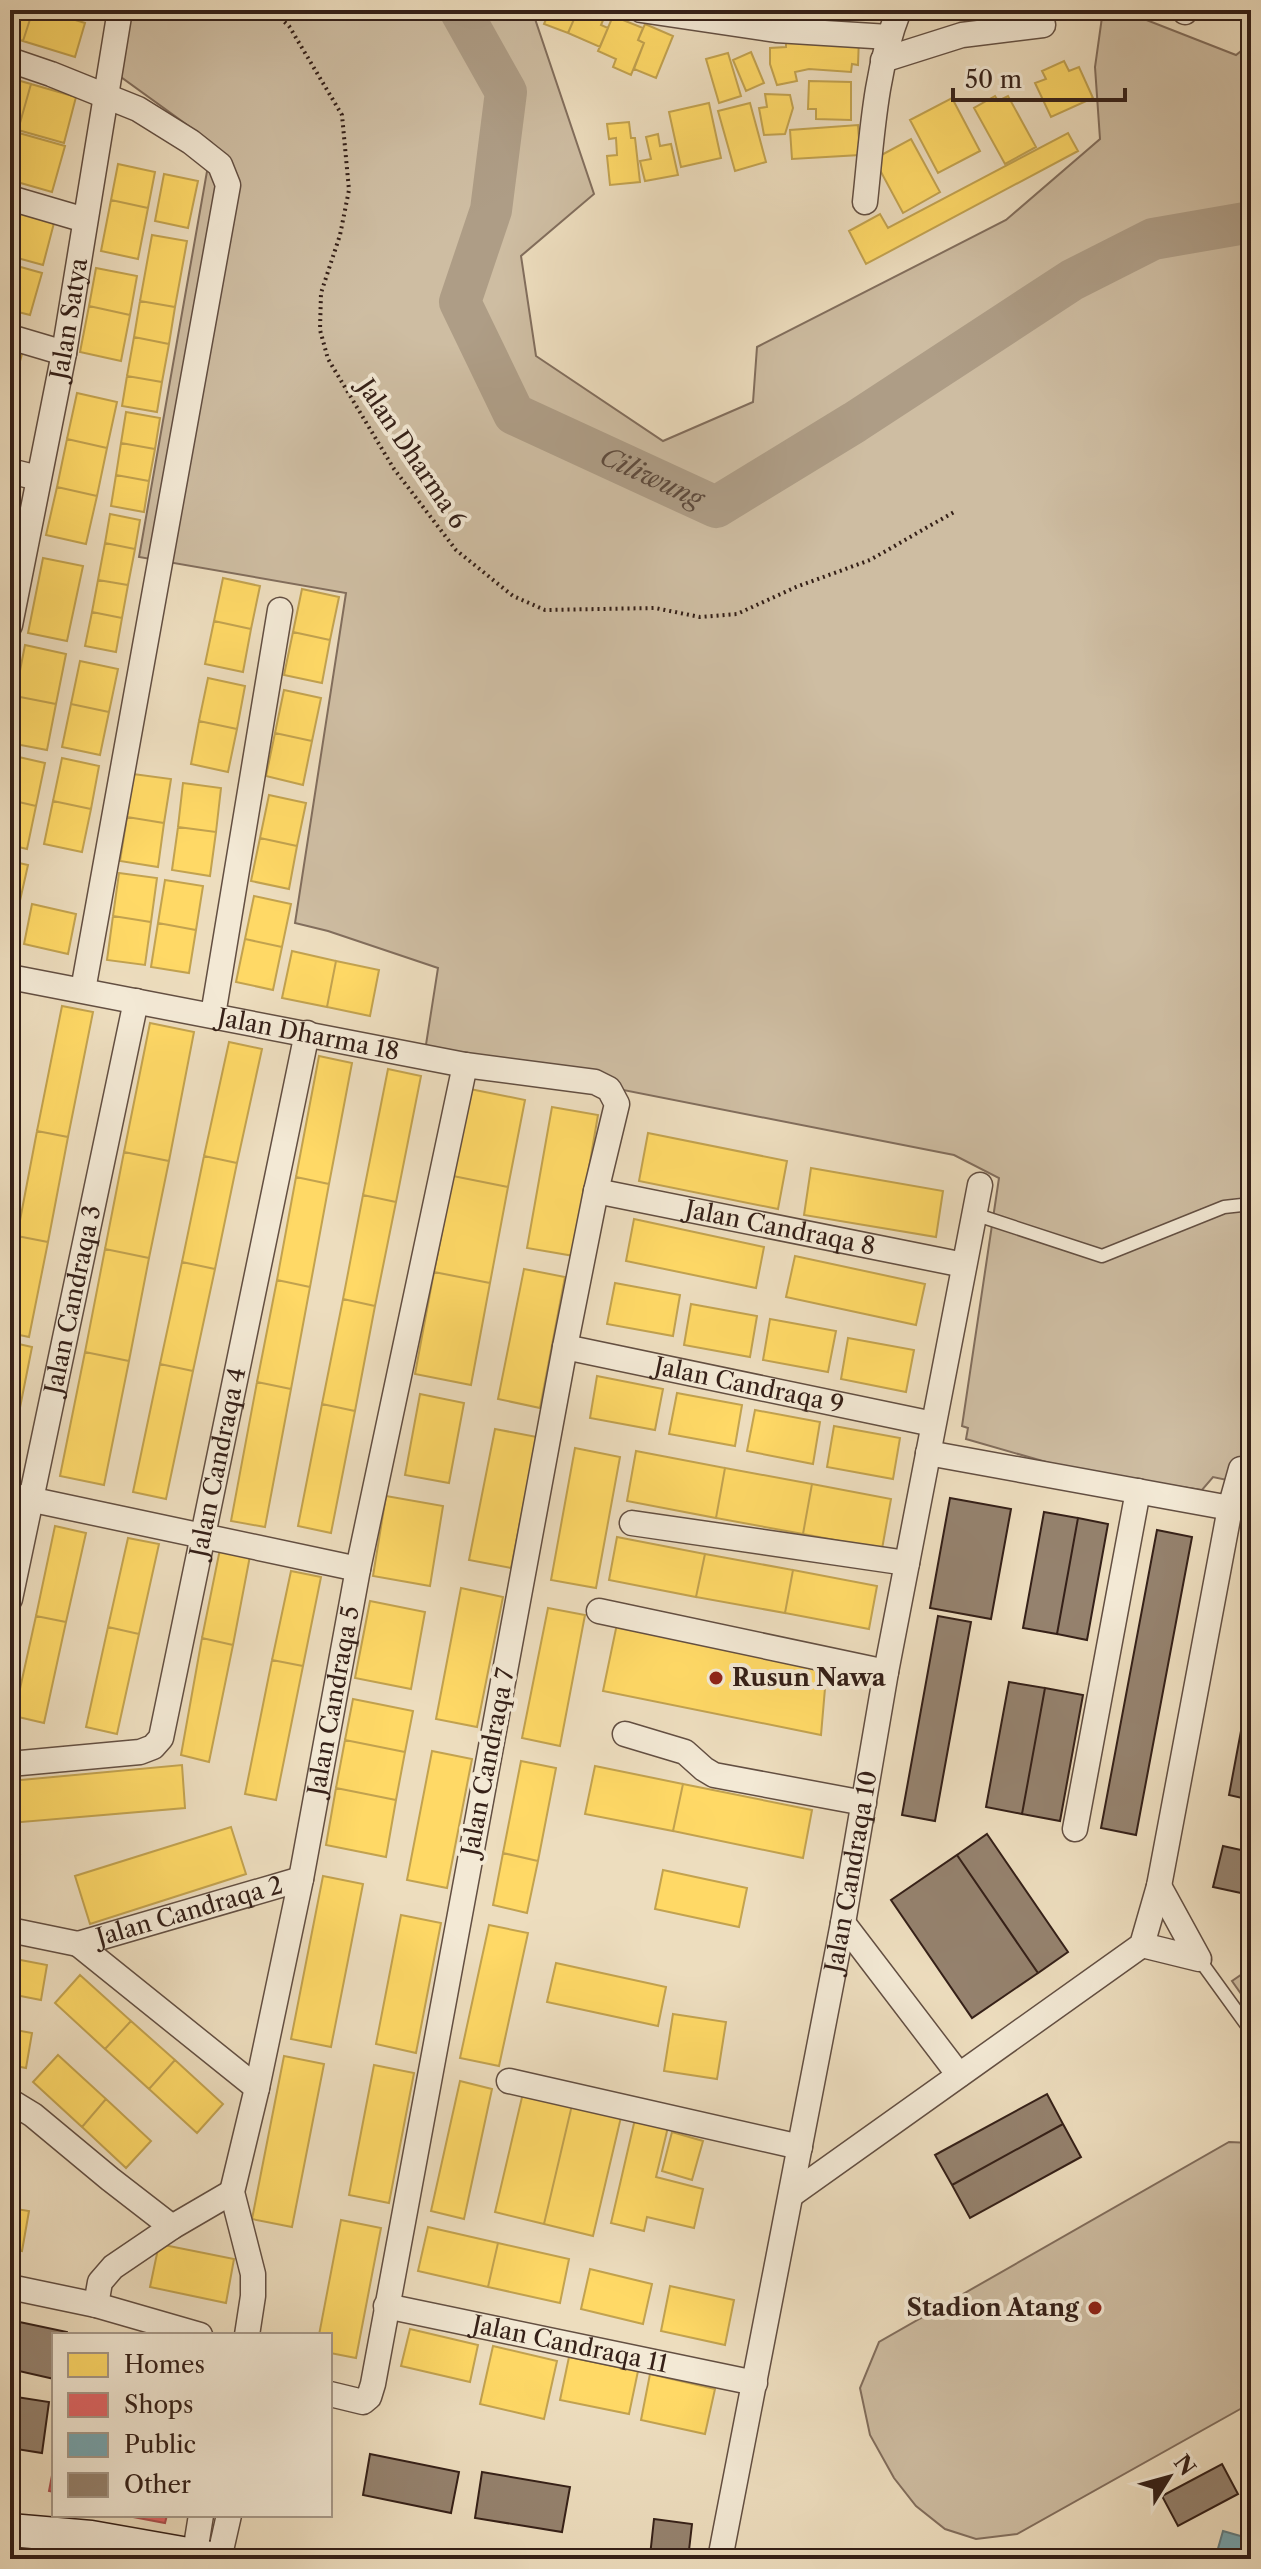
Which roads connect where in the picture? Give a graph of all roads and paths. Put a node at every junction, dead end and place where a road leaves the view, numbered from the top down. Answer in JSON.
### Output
{"nodes":[{"id":1,"x":120,"y":10,"type":"edge"},
{"id":2,"x":271,"y":10,"type":"edge"},
{"id":3,"x":641,"y":10,"type":"edge"},
{"id":4,"x":899,"y":10,"type":"edge"},
{"id":5,"x":1043,"y":25,"type":"dead end"},
{"id":6,"x":886,"y":48,"type":"junction"},
{"id":7,"x":10,"y":60,"type":"edge"},
{"id":8,"x":106,"y":96,"type":"junction"},
{"id":9,"x":10,"y":198,"type":"edge"},
{"id":10,"x":865,"y":202,"type":"dead end"},
{"id":11,"x":85,"y":220,"type":"junction"},
{"id":12,"x":10,"y":337,"type":"edge"},
{"id":13,"x":64,"y":353,"type":"junction"},
{"id":14,"x":10,"y":471,"type":"edge"},
{"id":15,"x":38,"y":478,"type":"junction"},
{"id":16,"x":954,"y":512,"type":"dead end"},
{"id":17,"x":13,"y":598,"type":"edge"},
{"id":18,"x":280,"y":610,"type":"dead end"},
{"id":19,"x":10,"y":625,"type":"edge"},
{"id":20,"x":10,"y":977,"type":"edge"},
{"id":21,"x":83,"y":990,"type":"junction"},
{"id":22,"x":136,"y":1001,"type":"junction"},
{"id":23,"x":213,"y":1015,"type":"junction"},
{"id":24,"x":307,"y":1033,"type":"junction"},
{"id":25,"x":465,"y":1065,"type":"junction"},
{"id":26,"x":609,"y":1089,"type":"joint"},
{"id":27,"x":980,"y":1185,"type":"dead end"},
{"id":28,"x":596,"y":1191,"type":"junction"},
{"id":29,"x":1251,"y":1204,"type":"edge"},
{"id":30,"x":974,"y":1214,"type":"junction"},
{"id":31,"x":964,"y":1265,"type":"junction"},
{"id":32,"x":565,"y":1347,"type":"junction"},
{"id":33,"x":933,"y":1424,"type":"junction"},
{"id":34,"x":928,"y":1453,"type":"junction"},
{"id":35,"x":1241,"y":1469,"type":"dead end"},
{"id":36,"x":1138,"y":1491,"type":"junction"},
{"id":37,"x":20,"y":1498,"type":"edge"},
{"id":38,"x":1230,"y":1508,"type":"junction"},
{"id":39,"x":632,"y":1523,"type":"dead end"},
{"id":40,"x":203,"y":1537,"type":"junction"},
{"id":41,"x":907,"y":1563,"type":"junction"},
{"id":42,"x":358,"y":1569,"type":"junction"},
{"id":43,"x":10,"y":1599,"type":"edge"},
{"id":44,"x":599,"y":1611,"type":"dead end"},
{"id":45,"x":886,"y":1672,"type":"junction"},
{"id":46,"x":625,"y":1734,"type":"dead end"},
{"id":47,"x":10,"y":1764,"type":"edge"},
{"id":48,"x":864,"y":1803,"type":"junction"},
{"id":49,"x":1075,"y":1829,"type":"dead end"},
{"id":50,"x":301,"y":1879,"type":"junction"},
{"id":51,"x":1159,"y":1886,"type":"junction"},
{"id":52,"x":843,"y":1923,"type":"junction"},
{"id":53,"x":10,"y":1930,"type":"edge"},
{"id":54,"x":78,"y":1944,"type":"junction"},
{"id":55,"x":1142,"y":1945,"type":"junction"},
{"id":56,"x":1199,"y":1959,"type":"junction"},
{"id":57,"x":1251,"y":2031,"type":"edge"},
{"id":58,"x":959,"y":2075,"type":"junction"},
{"id":59,"x":509,"y":2081,"type":"dead end"},
{"id":60,"x":257,"y":2088,"type":"junction"},
{"id":61,"x":10,"y":2101,"type":"edge"},
{"id":62,"x":800,"y":2147,"type":"junction"},
{"id":63,"x":232,"y":2192,"type":"junction"},
{"id":64,"x":791,"y":2195,"type":"junction"},
{"id":65,"x":172,"y":2227,"type":"junction"},
{"id":66,"x":10,"y":2287,"type":"edge"},
{"id":67,"x":96,"y":2305,"type":"junction"},
{"id":68,"x":386,"y":2306,"type":"junction"},
{"id":69,"x":193,"y":2333,"type":"edge"},
{"id":70,"x":247,"y":2333,"type":"edge"},
{"id":71,"x":755,"y":2383,"type":"junction"},
{"id":72,"x":332,"y":2395,"type":"edge"},
{"id":73,"x":201,"y":2517,"type":"edge"},
{"id":74,"x":228,"y":2517,"type":"edge"},
{"id":75,"x":16,"y":2531,"type":"edge"},
{"id":76,"x":142,"y":2552,"type":"edge"},
{"id":77,"x":206,"y":2558,"type":"edge"},
{"id":78,"x":71,"y":2559,"type":"edge"},
{"id":79,"x":720,"y":2559,"type":"edge"}],
"edges":[{"from":1,"to":8,"type":"street","name":"Jalan Satya"},
{"from":2,"to":16,"type":"path","name":"Jalan Dharma 6"},
{"from":3,"to":6,"type":"street"},
{"from":4,"to":6,"type":"street"},
{"from":5,"to":6,"type":"street"},
{"from":6,"to":10,"type":"street"},
{"from":7,"to":8,"type":"street"},
{"from":8,"to":11,"type":"street","name":"Jalan Satya"},
{"from":8,"to":21,"type":"street"},
{"from":9,"to":11,"type":"street"},
{"from":11,"to":13,"type":"street","name":"Jalan Satya"},
{"from":12,"to":13,"type":"street"},
{"from":13,"to":15,"type":"street","name":"Jalan Satya"},
{"from":14,"to":15,"type":"street"},
{"from":15,"to":17,"type":"street","name":"Jalan Satya"},
{"from":17,"to":19,"type":"street","name":"Jalan Satya"},
{"from":18,"to":23,"type":"street"},
{"from":20,"to":21,"type":"street","name":"Jalan Dharma 18"},
{"from":21,"to":22,"type":"street","name":"Jalan Dharma 18"},
{"from":22,"to":23,"type":"street","name":"Jalan Dharma 18"},
{"from":22,"to":37,"type":"street","name":"Jalan Candraqa 3"},
{"from":23,"to":24,"type":"street","name":"Jalan Dharma 18"},
{"from":24,"to":25,"type":"street","name":"Jalan Dharma 18"},
{"from":24,"to":40,"type":"street","name":"Jalan Candraqa 4"},
{"from":25,"to":26,"type":"street","name":"Jalan Dharma 18"},
{"from":25,"to":42,"type":"street","name":"Jalan Candraqa 5"},
{"from":26,"to":28,"type":"street","name":"Jalan Candraqa 7"},
{"from":27,"to":30,"type":"street","name":"Jalan Candraqa 10"},
{"from":28,"to":31,"type":"street","name":"Jalan Candraqa 8"},
{"from":28,"to":32,"type":"street","name":"Jalan Candraqa 7"},
{"from":29,"to":30,"type":"lane"},
{"from":30,"to":31,"type":"street","name":"Jalan Candraqa 10"},
{"from":31,"to":33,"type":"street","name":"Jalan Candraqa 10"},
{"from":32,"to":33,"type":"street","name":"Jalan Candraqa 9"},
{"from":32,"to":68,"type":"street","name":"Jalan Candraqa 7"},
{"from":33,"to":34,"type":"street","name":"Jalan Candraqa 10"},
{"from":34,"to":36,"type":"street"},
{"from":34,"to":41,"type":"street","name":"Jalan Candraqa 10"},
{"from":35,"to":38,"type":"street"},
{"from":36,"to":38,"type":"street"},
{"from":36,"to":49,"type":"street"},
{"from":37,"to":40,"type":"street"},
{"from":37,"to":43,"type":"street","name":"Jalan Candraqa 3"},
{"from":38,"to":51,"type":"street"},
{"from":39,"to":41,"type":"street"},
{"from":40,"to":42,"type":"street"},
{"from":40,"to":47,"type":"street","name":"Jalan Candraqa 4"},
{"from":41,"to":45,"type":"street","name":"Jalan Candraqa 10"},
{"from":42,"to":50,"type":"street","name":"Jalan Candraqa 5"},
{"from":44,"to":45,"type":"street"},
{"from":45,"to":48,"type":"street","name":"Jalan Candraqa 10"},
{"from":46,"to":48,"type":"street"},
{"from":48,"to":52,"type":"street","name":"Jalan Candraqa 10"},
{"from":50,"to":54,"type":"street","name":"Jalan Candraqa 2"},
{"from":50,"to":60,"type":"street","name":"Jalan Candraqa 5"},
{"from":51,"to":55,"type":"street"},
{"from":51,"to":56,"type":"street"},
{"from":52,"to":58,"type":"street"},
{"from":52,"to":62,"type":"street","name":"Jalan Candraqa 10"},
{"from":53,"to":54,"type":"street","name":"Jalan Candraqa 2"},
{"from":54,"to":60,"type":"street","name":"Jalan Candraqa 2"},
{"from":55,"to":56,"type":"street"},
{"from":55,"to":58,"type":"street"},
{"from":56,"to":57,"type":"lane"},
{"from":58,"to":64,"type":"street"},
{"from":59,"to":62,"type":"street"},
{"from":60,"to":63,"type":"street","name":"Jalan Candraqa 5"},
{"from":61,"to":65,"type":"street"},
{"from":62,"to":64,"type":"street","name":"Jalan Candraqa 10"},
{"from":63,"to":65,"type":"street"},
{"from":63,"to":70,"type":"street","name":"Jalan Candraqa 5"},
{"from":64,"to":71,"type":"street","name":"Jalan Candraqa 10"},
{"from":65,"to":67,"type":"street"},
{"from":66,"to":67,"type":"street"},
{"from":67,"to":69,"type":"street"},
{"from":68,"to":71,"type":"street","name":"Jalan Candraqa 11"},
{"from":68,"to":72,"type":"street","name":"Jalan Candraqa 7"},
{"from":71,"to":79,"type":"street","name":"Jalan Candraqa 10"},
{"from":73,"to":77,"type":"street"},
{"from":74,"to":77,"type":"street"},
{"from":75,"to":76,"type":"main road"},
{"from":75,"to":78,"type":"main road"},
{"from":76,"to":77,"type":"main road"}]}
